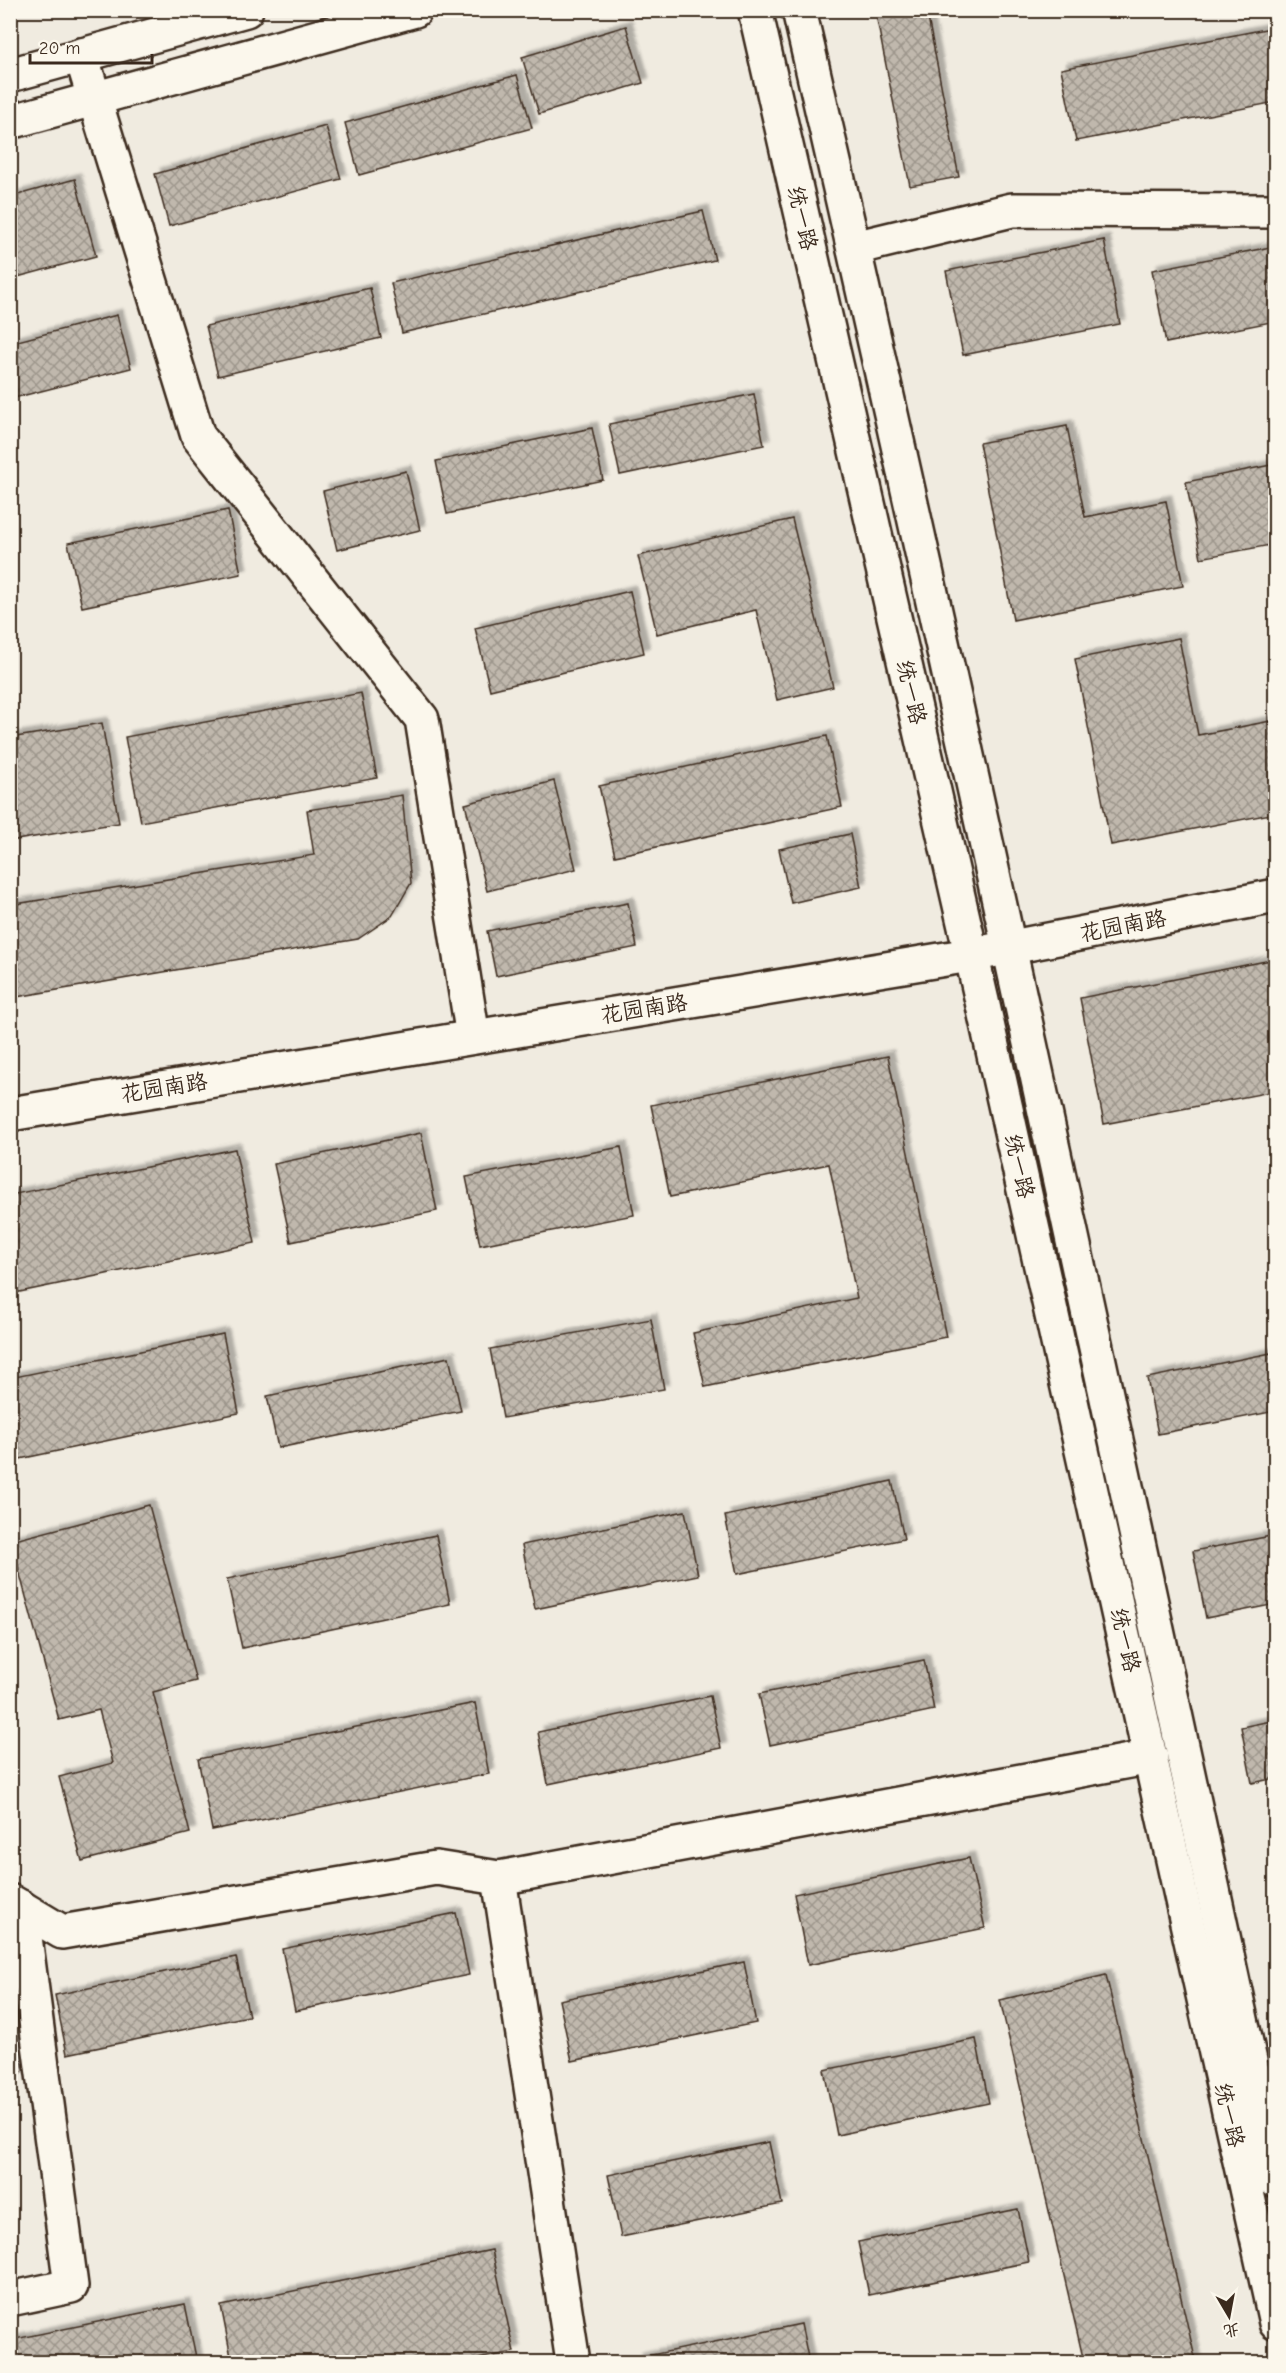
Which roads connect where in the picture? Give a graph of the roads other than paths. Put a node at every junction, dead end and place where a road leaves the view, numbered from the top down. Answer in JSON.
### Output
{"nodes":[{"id":1,"x":246,"y":10,"type":"edge"},
{"id":2,"x":415,"y":10,"type":"edge"},
{"id":3,"x":755,"y":10,"type":"edge"},
{"id":4,"x":799,"y":10,"type":"edge"},
{"id":5,"x":81,"y":55,"type":"junction"},
{"id":6,"x":10,"y":75,"type":"edge"},
{"id":7,"x":95,"y":99,"type":"junction"},
{"id":8,"x":10,"y":122,"type":"edge"},
{"id":9,"x":1275,"y":211,"type":"edge"},
{"id":10,"x":854,"y":248,"type":"junction"},
{"id":11,"x":1275,"y":896,"type":"edge"},
{"id":12,"x":1010,"y":948,"type":"junction"},
{"id":13,"x":970,"y":955,"type":"junction"},
{"id":14,"x":473,"y":1037,"type":"junction"},
{"id":15,"x":10,"y":1114,"type":"edge"},
{"id":16,"x":1151,"y":1757,"type":"junction"},
{"id":17,"x":499,"y":1878,"type":"junction"},
{"id":18,"x":16,"y":1904,"type":"edge"},
{"id":19,"x":1275,"y":2181,"type":"edge"},
{"id":20,"x":10,"y":2299,"type":"edge"},
{"id":21,"x":1275,"y":2323,"type":"edge"},
{"id":22,"x":573,"y":2362,"type":"edge"}],
"edges":[{"from":1,"to":5,"type":"main road"},
{"from":2,"to":7,"type":"main road"},
{"from":3,"to":13,"type":"main road","name":"统一路"},
{"from":4,"to":10,"type":"main road","name":"统一路"},
{"from":5,"to":6,"type":"main road"},
{"from":5,"to":7,"type":"main road"},
{"from":7,"to":8,"type":"main road"},
{"from":7,"to":14,"type":"main road"},
{"from":9,"to":10,"type":"main road"},
{"from":10,"to":12,"type":"main road","name":"统一路"},
{"from":11,"to":12,"type":"main road","name":"花园南路"},
{"from":12,"to":13,"type":"main road","name":"花园南路"},
{"from":12,"to":19,"type":"main road","name":"统一路"},
{"from":13,"to":14,"type":"main road","name":"花园南路"},
{"from":13,"to":16,"type":"main road","name":"统一路"},
{"from":14,"to":15,"type":"main road","name":"花园南路"},
{"from":16,"to":17,"type":"main road"},
{"from":16,"to":21,"type":"main road","name":"统一路"},
{"from":17,"to":18,"type":"main road"},
{"from":17,"to":22,"type":"main road"},
{"from":18,"to":20,"type":"main road"}]}
